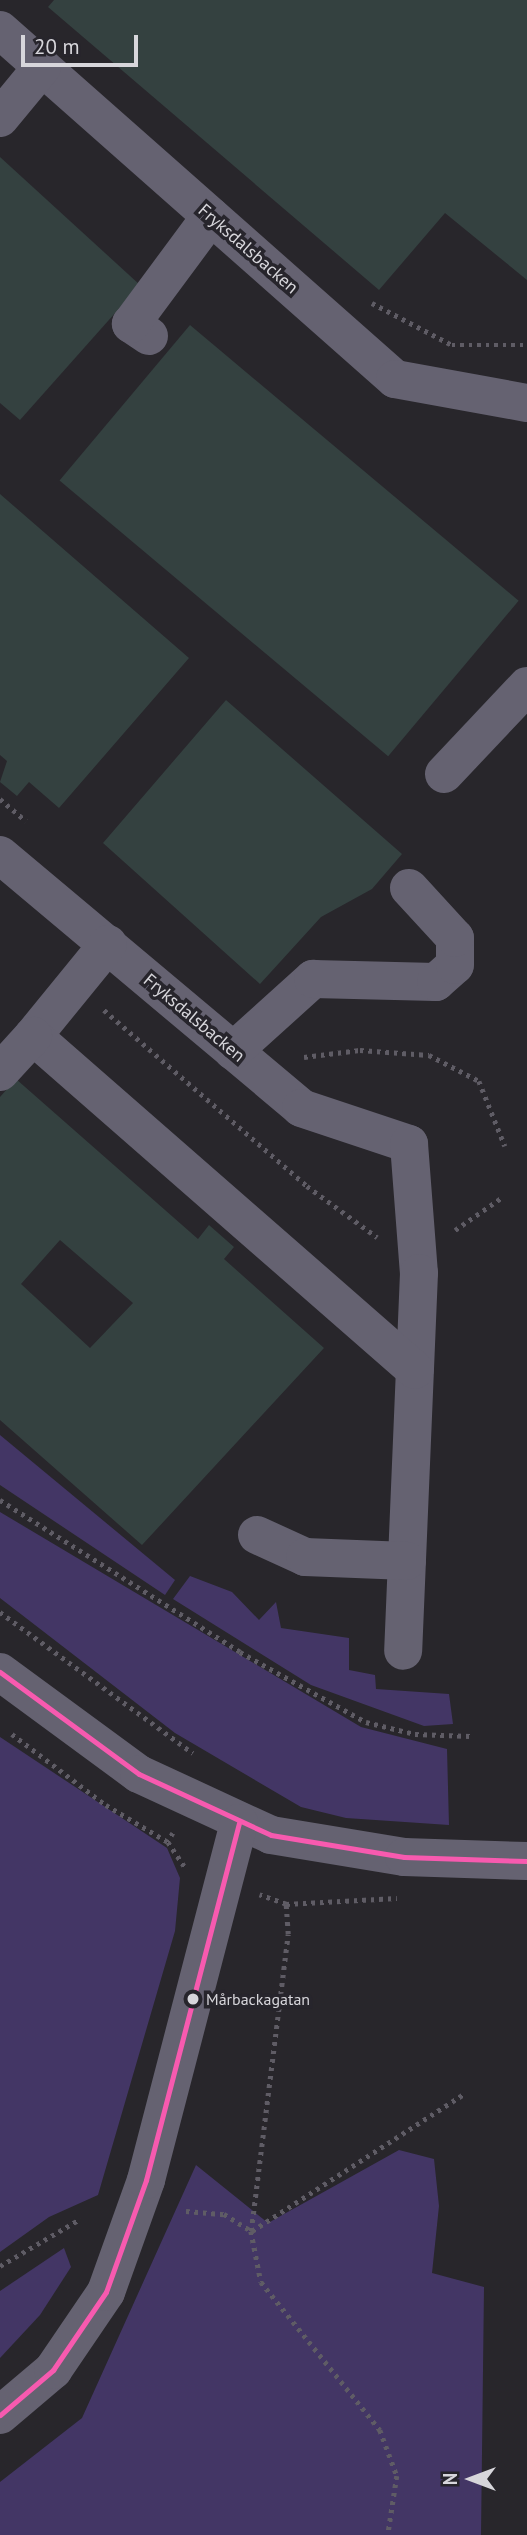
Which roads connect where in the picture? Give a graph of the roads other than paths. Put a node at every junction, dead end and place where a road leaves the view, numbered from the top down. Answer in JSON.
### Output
{"nodes":[{"id":1,"x":0,"y":30,"type":"edge"},
{"id":2,"x":42,"y":67,"type":"junction"},
{"id":3,"x":0,"y":118,"type":"edge"},
{"id":4,"x":211,"y":216,"type":"junction"},
{"id":5,"x":149,"y":336,"type":"dead end"},
{"id":6,"x":527,"y":403,"type":"edge"},
{"id":7,"x":527,"y":687,"type":"edge"},
{"id":8,"x":444,"y":774,"type":"dead end"},
{"id":9,"x":0,"y":855,"type":"edge"},
{"id":10,"x":409,"y":888,"type":"dead end"},
{"id":11,"x":107,"y":944,"type":"junction"},
{"id":12,"x":33,"y":1036,"type":"junction"},
{"id":13,"x":233,"y":1051,"type":"junction"},
{"id":14,"x":0,"y":1072,"type":"edge"},
{"id":15,"x":415,"y":1370,"type":"junction"},
{"id":16,"x":257,"y":1535,"type":"dead end"},
{"id":17,"x":407,"y":1560,"type":"junction"},
{"id":18,"x":403,"y":1651,"type":"dead end"},
{"id":19,"x":0,"y":1672,"type":"edge"},
{"id":20,"x":239,"y":1823,"type":"junction"},
{"id":21,"x":527,"y":1861,"type":"edge"},
{"id":22,"x":0,"y":2415,"type":"edge"}],
"edges":[{"from":1,"to":2,"type":"street","name":"Fryksdalsbacken"},
{"from":2,"to":3,"type":"street"},
{"from":2,"to":4,"type":"street","name":"Fryksdalsbacken"},
{"from":4,"to":5,"type":"street"},
{"from":4,"to":6,"type":"street","name":"Fryksdalsbacken"},
{"from":7,"to":8,"type":"street"},
{"from":9,"to":11,"type":"street","name":"Fryksdalsbacken"},
{"from":10,"to":13,"type":"street"},
{"from":11,"to":12,"type":"street"},
{"from":11,"to":13,"type":"street","name":"Fryksdalsbacken"},
{"from":12,"to":14,"type":"street"},
{"from":12,"to":15,"type":"street"},
{"from":13,"to":15,"type":"street","name":"Fryksdalsbacken"},
{"from":15,"to":17,"type":"street"},
{"from":16,"to":17,"type":"street"},
{"from":17,"to":18,"type":"street"},
{"from":19,"to":20,"type":"street"},
{"from":20,"to":21,"type":"street"},
{"from":20,"to":22,"type":"street"}]}
